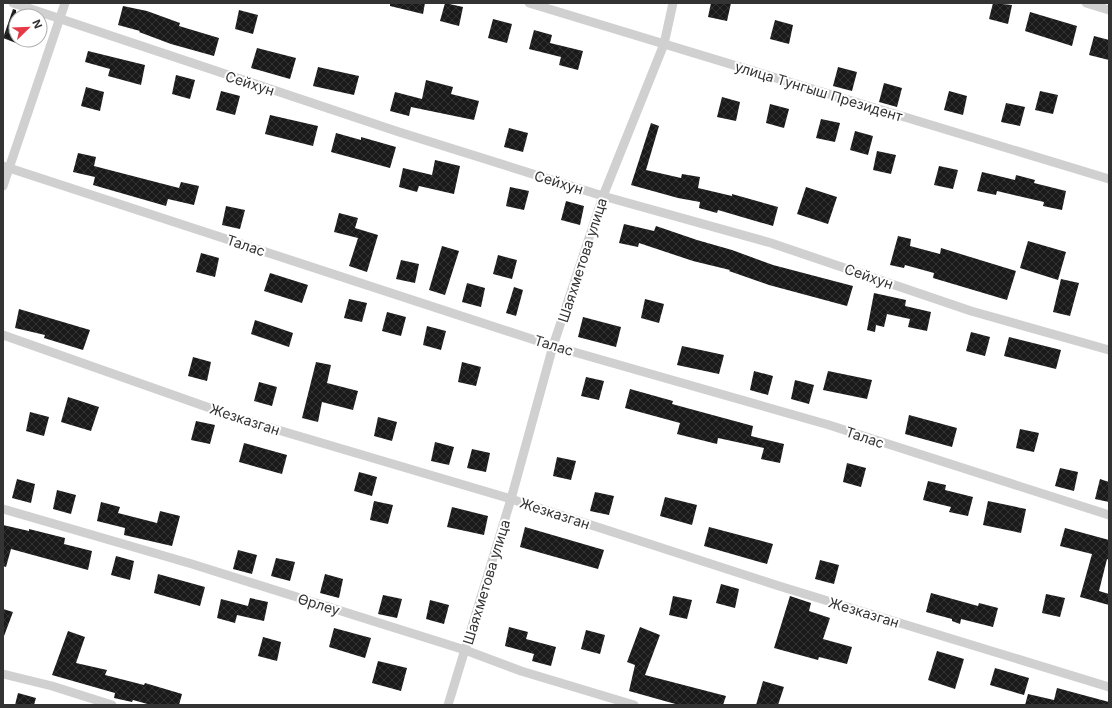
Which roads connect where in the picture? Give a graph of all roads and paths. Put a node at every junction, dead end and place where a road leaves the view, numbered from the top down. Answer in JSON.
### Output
{"nodes":[{"id":1,"x":12,"y":3,"type":"edge"},
{"id":2,"x":65,"y":3,"type":"edge"},
{"id":3,"x":529,"y":3,"type":"edge"},
{"id":4,"x":673,"y":3,"type":"edge"},
{"id":5,"x":1086,"y":3,"type":"edge"},
{"id":6,"x":1109,"y":10,"type":"edge"},
{"id":7,"x":60,"y":20,"type":"junction"},
{"id":8,"x":664,"y":44,"type":"junction"},
{"id":9,"x":6,"y":167,"type":"edge"},
{"id":10,"x":1109,"y":179,"type":"edge"},
{"id":11,"x":3,"y":186,"type":"edge"},
{"id":12,"x":603,"y":196,"type":"junction"},
{"id":13,"x":3,"y":335,"type":"edge"},
{"id":14,"x":553,"y":346,"type":"junction"},
{"id":15,"x":1109,"y":350,"type":"edge"},
{"id":16,"x":511,"y":499,"type":"junction"},
{"id":17,"x":3,"y":509,"type":"edge"},
{"id":18,"x":1109,"y":515,"type":"edge"},
{"id":19,"x":465,"y":650,"type":"junction"},
{"id":20,"x":3,"y":674,"type":"edge"},
{"id":21,"x":1109,"y":687,"type":"edge"},
{"id":22,"x":112,"y":705,"type":"edge"},
{"id":23,"x":448,"y":705,"type":"edge"},
{"id":24,"x":634,"y":705,"type":"edge"}],
"edges":[{"from":1,"to":7,"type":"street","name":"Сейхун"},
{"from":2,"to":7,"type":"street"},
{"from":3,"to":8,"type":"street","name":"улица Тунгыш Президент"},
{"from":4,"to":8,"type":"street","name":"Шаяхметова улица"},
{"from":5,"to":6,"type":"street"},
{"from":7,"to":9,"type":"street"},
{"from":7,"to":12,"type":"street","name":"Сейхун"},
{"from":8,"to":10,"type":"street","name":"улица Тунгыш Президент"},
{"from":8,"to":12,"type":"street","name":"Шаяхметова улица"},
{"from":9,"to":11,"type":"street"},
{"from":9,"to":14,"type":"street","name":"Талас"},
{"from":12,"to":14,"type":"street","name":"Шаяхметова улица"},
{"from":12,"to":15,"type":"street","name":"Сейхун"},
{"from":13,"to":16,"type":"street","name":"Жезказган"},
{"from":14,"to":16,"type":"street","name":"Шаяхметова улица"},
{"from":14,"to":18,"type":"street","name":"Талас"},
{"from":16,"to":19,"type":"street","name":"Шаяхметова улица"},
{"from":16,"to":21,"type":"street","name":"Жезказган"},
{"from":17,"to":19,"type":"street","name":"Өрлеу"},
{"from":19,"to":23,"type":"street","name":"Шаяхметова улица"},
{"from":19,"to":24,"type":"street","name":"Өрлеу"},
{"from":20,"to":22,"type":"street"}]}
